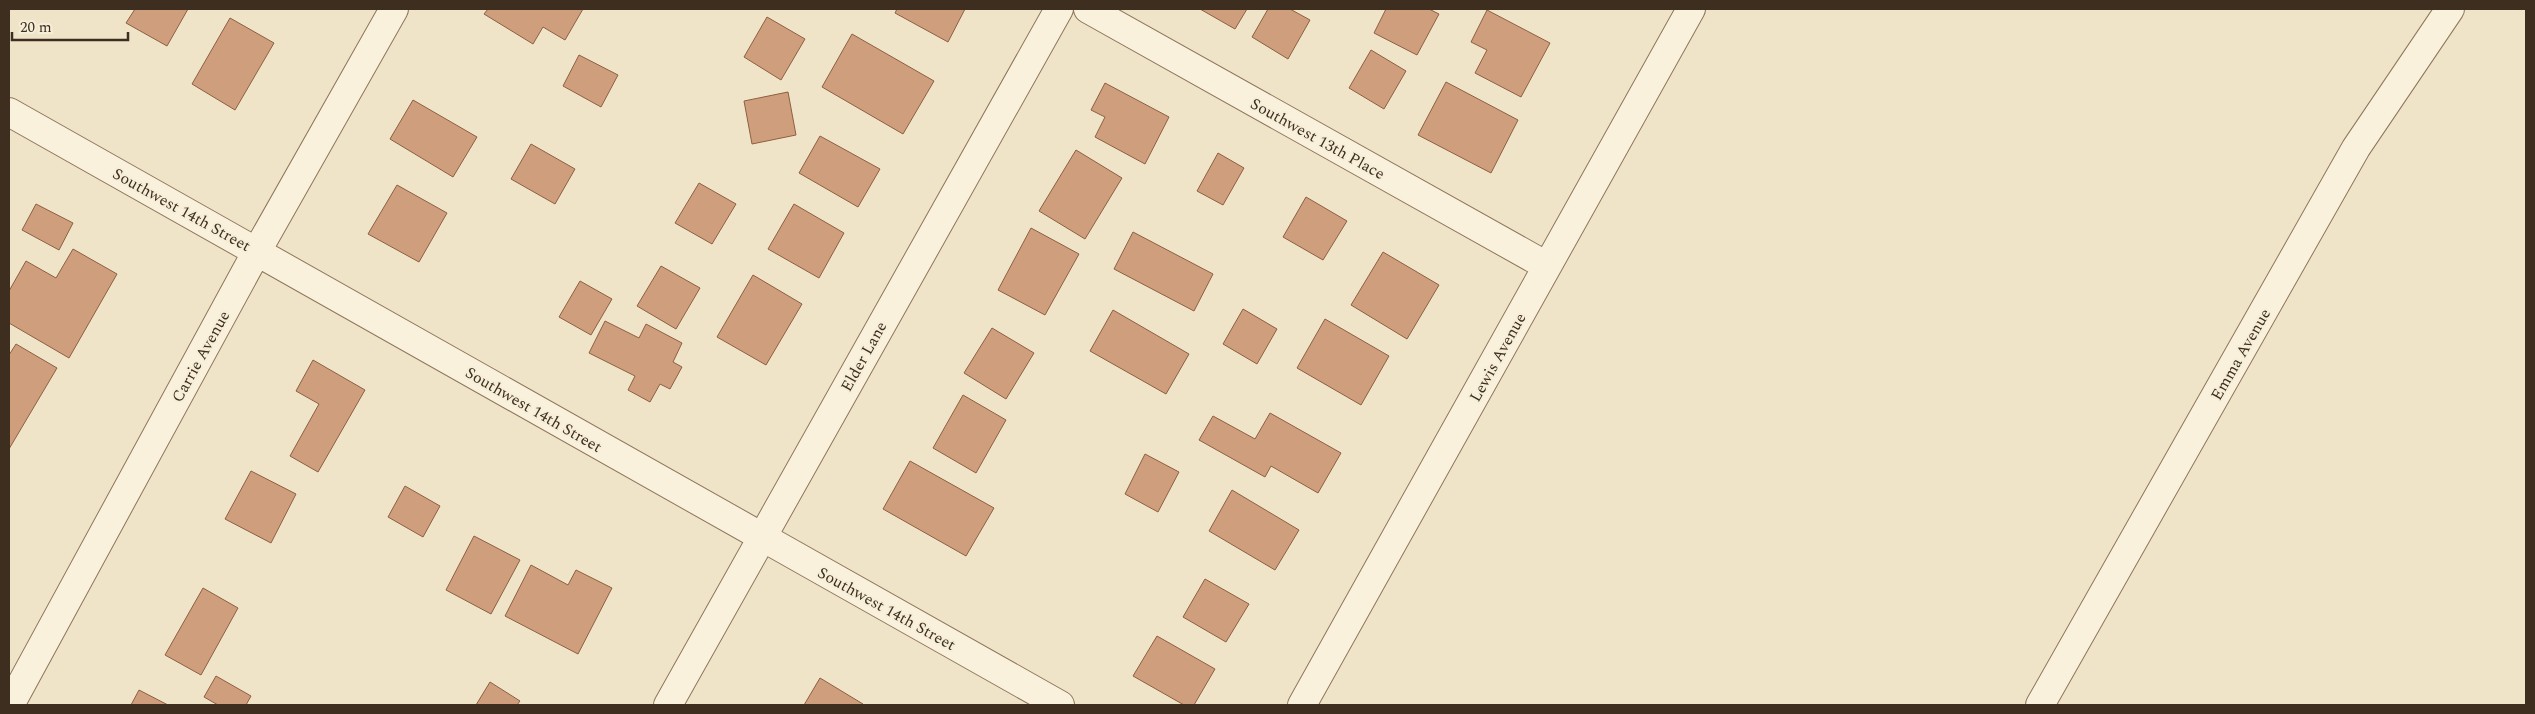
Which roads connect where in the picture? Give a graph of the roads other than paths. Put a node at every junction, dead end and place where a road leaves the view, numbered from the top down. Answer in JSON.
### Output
{"nodes":[{"id":1,"x":394,"y":9,"type":"edge"},
{"id":2,"x":1059,"y":9,"type":"edge"},
{"id":3,"x":1088,"y":9,"type":"edge"},
{"id":4,"x":1692,"y":9,"type":"edge"},
{"id":5,"x":2450,"y":9,"type":"edge"},
{"id":6,"x":9,"y":112,"type":"edge"},
{"id":7,"x":257,"y":251,"type":"junction"},
{"id":8,"x":1547,"y":266,"type":"junction"},
{"id":9,"x":760,"y":538,"type":"junction"},
{"id":10,"x":10,"y":705,"type":"edge"},
{"id":11,"x":668,"y":705,"type":"edge"},
{"id":12,"x":1060,"y":705,"type":"edge"},
{"id":13,"x":1302,"y":705,"type":"edge"},
{"id":14,"x":2040,"y":705,"type":"edge"}],
"edges":[{"from":1,"to":7,"type":"street","name":"Carrie Avenue"},
{"from":2,"to":9,"type":"street","name":"Elder Lane"},
{"from":3,"to":8,"type":"street","name":"Southwest 13th Place"},
{"from":4,"to":8,"type":"street","name":"Lewis Avenue"},
{"from":5,"to":14,"type":"street","name":"Emma Avenue"},
{"from":6,"to":7,"type":"street","name":"Southwest 14th Street"},
{"from":7,"to":9,"type":"street","name":"Southwest 14th Street"},
{"from":7,"to":10,"type":"street","name":"Carrie Avenue"},
{"from":8,"to":13,"type":"street","name":"Lewis Avenue"},
{"from":9,"to":11,"type":"street","name":"Elder Lane"},
{"from":9,"to":12,"type":"street","name":"Southwest 14th Street"}]}
